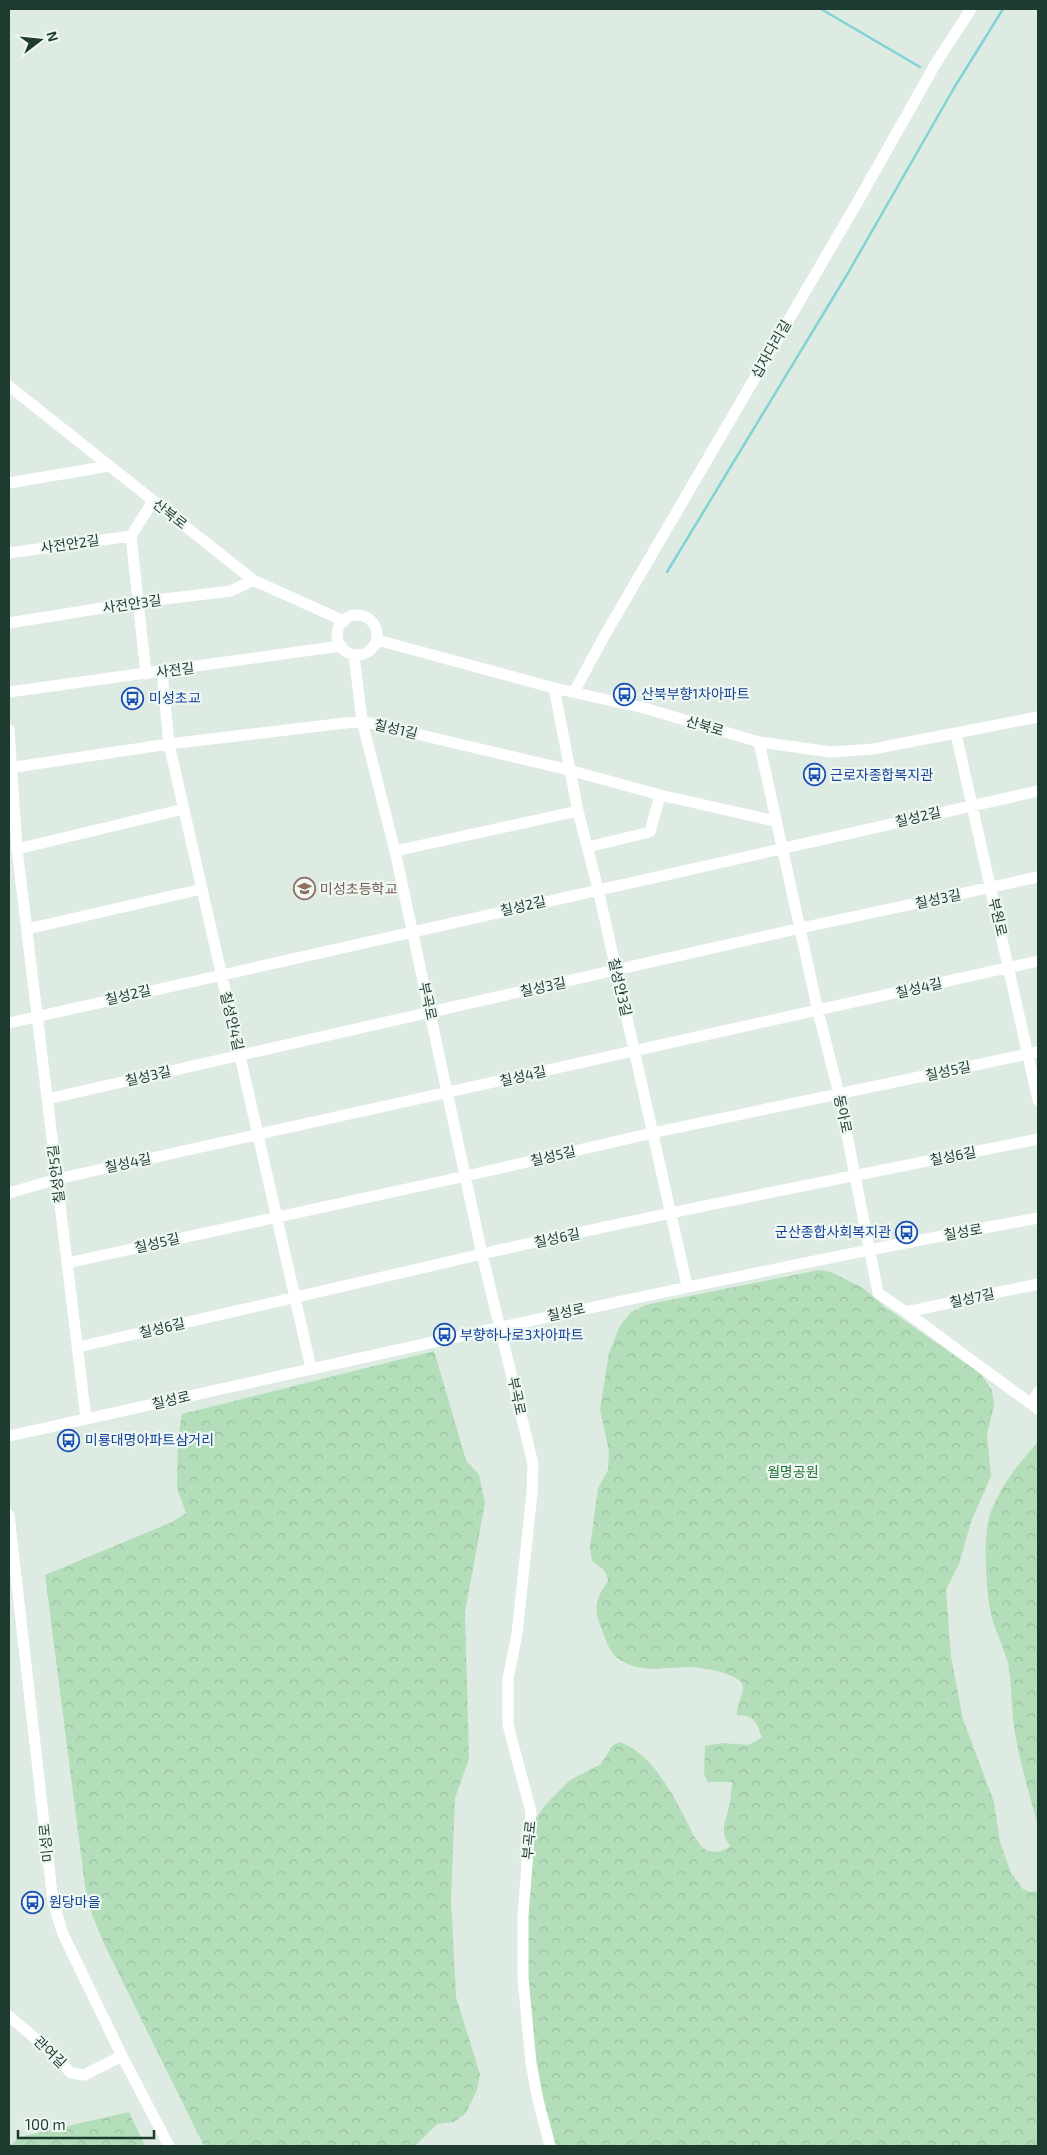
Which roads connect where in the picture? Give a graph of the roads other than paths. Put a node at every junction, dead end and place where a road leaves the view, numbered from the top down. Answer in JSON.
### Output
{"nodes":[{"id":1,"x":971,"y":9,"type":"edge"},
{"id":2,"x":9,"y":386,"type":"edge"},
{"id":3,"x":109,"y":466,"type":"junction"},
{"id":4,"x":9,"y":483,"type":"edge"},
{"id":5,"x":152,"y":501,"type":"junction"},
{"id":6,"x":131,"y":536,"type":"junction"},
{"id":7,"x":9,"y":552,"type":"edge"},
{"id":8,"x":254,"y":580,"type":"junction"},
{"id":9,"x":139,"y":602,"type":"junction"},
{"id":10,"x":344,"y":621,"type":"junction"},
{"id":11,"x":9,"y":622,"type":"edge"},
{"id":12,"x":377,"y":640,"type":"junction"},
{"id":13,"x":341,"y":646,"type":"junction"},
{"id":14,"x":354,"y":655,"type":"junction"},
{"id":15,"x":162,"y":672,"type":"junction"},
{"id":16,"x":146,"y":674,"type":"junction"},
{"id":17,"x":554,"y":688,"type":"junction"},
{"id":18,"x":9,"y":692,"type":"edge"},
{"id":19,"x":574,"y":692,"type":"junction"},
{"id":20,"x":1038,"y":717,"type":"edge"},
{"id":21,"x":362,"y":721,"type":"junction"},
{"id":22,"x":9,"y":730,"type":"edge"},
{"id":23,"x":956,"y":734,"type":"junction"},
{"id":24,"x":759,"y":742,"type":"junction"},
{"id":25,"x":169,"y":744,"type":"junction"},
{"id":26,"x":11,"y":768,"type":"edge"},
{"id":27,"x":569,"y":770,"type":"junction"},
{"id":28,"x":1038,"y":791,"type":"edge"},
{"id":29,"x":660,"y":795,"type":"junction"},
{"id":30,"x":972,"y":805,"type":"junction"},
{"id":31,"x":184,"y":809,"type":"junction"},
{"id":32,"x":578,"y":811,"type":"junction"},
{"id":33,"x":775,"y":821,"type":"junction"},
{"id":34,"x":588,"y":847,"type":"junction"},
{"id":35,"x":783,"y":848,"type":"junction"},
{"id":36,"x":17,"y":849,"type":"junction"},
{"id":37,"x":395,"y":851,"type":"junction"},
{"id":38,"x":1038,"y":877,"type":"edge"},
{"id":39,"x":991,"y":888,"type":"junction"},
{"id":40,"x":202,"y":889,"type":"junction"},
{"id":41,"x":598,"y":889,"type":"junction"},
{"id":42,"x":800,"y":928,"type":"junction"},
{"id":43,"x":27,"y":929,"type":"junction"},
{"id":44,"x":413,"y":931,"type":"junction"},
{"id":45,"x":1038,"y":962,"type":"edge"},
{"id":46,"x":1009,"y":968,"type":"junction"},
{"id":47,"x":616,"y":971,"type":"junction"},
{"id":48,"x":222,"y":974,"type":"junction"},
{"id":49,"x":818,"y":1011,"type":"junction"},
{"id":50,"x":430,"y":1012,"type":"junction"},
{"id":51,"x":37,"y":1016,"type":"junction"},
{"id":52,"x":9,"y":1023,"type":"edge"},
{"id":53,"x":634,"y":1050,"type":"junction"},
{"id":54,"x":1033,"y":1053,"type":"edge"},
{"id":55,"x":240,"y":1055,"type":"junction"},
{"id":56,"x":448,"y":1094,"type":"junction"},
{"id":57,"x":839,"y":1094,"type":"junction"},
{"id":58,"x":47,"y":1099,"type":"junction"},
{"id":59,"x":1038,"y":1100,"type":"edge"},
{"id":60,"x":652,"y":1133,"type":"junction"},
{"id":61,"x":258,"y":1136,"type":"junction"},
{"id":62,"x":1038,"y":1139,"type":"edge"},
{"id":63,"x":856,"y":1175,"type":"junction"},
{"id":64,"x":466,"y":1176,"type":"junction"},
{"id":65,"x":57,"y":1179,"type":"junction"},
{"id":66,"x":9,"y":1192,"type":"edge"},
{"id":67,"x":671,"y":1214,"type":"junction"},
{"id":68,"x":276,"y":1217,"type":"junction"},
{"id":69,"x":1038,"y":1218,"type":"edge"},
{"id":70,"x":868,"y":1249,"type":"junction"},
{"id":71,"x":482,"y":1254,"type":"junction"},
{"id":72,"x":67,"y":1263,"type":"junction"},
{"id":73,"x":1038,"y":1284,"type":"edge"},
{"id":74,"x":687,"y":1286,"type":"junction"},
{"id":75,"x":295,"y":1299,"type":"junction"},
{"id":76,"x":906,"y":1312,"type":"junction"},
{"id":77,"x":500,"y":1326,"type":"junction"},
{"id":78,"x":78,"y":1347,"type":"junction"},
{"id":79,"x":311,"y":1368,"type":"junction"},
{"id":80,"x":1038,"y":1392,"type":"edge"},
{"id":81,"x":1035,"y":1406,"type":"edge"},
{"id":82,"x":86,"y":1419,"type":"junction"},
{"id":83,"x":9,"y":1436,"type":"edge"},
{"id":84,"x":9,"y":1515,"type":"edge"},
{"id":85,"x":9,"y":2016,"type":"edge"},
{"id":86,"x":122,"y":2056,"type":"junction"},
{"id":87,"x":169,"y":2146,"type":"edge"},
{"id":88,"x":550,"y":2146,"type":"edge"}],
"edges":[{"from":1,"to":19,"type":"street","name":"십자다리길"},
{"from":2,"to":3,"type":"street","name":"산북로"},
{"from":3,"to":4,"type":"street"},
{"from":3,"to":5,"type":"street","name":"산북로"},
{"from":5,"to":6,"type":"street"},
{"from":5,"to":8,"type":"street","name":"산북로"},
{"from":6,"to":7,"type":"street","name":"사전안2길"},
{"from":6,"to":9,"type":"street"},
{"from":8,"to":9,"type":"street","name":"사전안3길"},
{"from":8,"to":10,"type":"street","name":"산북로"},
{"from":9,"to":11,"type":"street","name":"사전안3길"},
{"from":9,"to":16,"type":"street"},
{"from":10,"to":12,"type":"street"},
{"from":10,"to":13,"type":"street"},
{"from":12,"to":14,"type":"street"},
{"from":12,"to":17,"type":"street","name":"산북로"},
{"from":13,"to":14,"type":"street"},
{"from":13,"to":15,"type":"street","name":"사전길"},
{"from":14,"to":21,"type":"street","name":"부곡로"},
{"from":15,"to":16,"type":"street","name":"사전길"},
{"from":15,"to":25,"type":"street","name":"칠성안4길"},
{"from":16,"to":18,"type":"street","name":"사전길"},
{"from":17,"to":19,"type":"street","name":"산북로"},
{"from":17,"to":27,"type":"street","name":"칠성안3길"},
{"from":19,"to":24,"type":"street","name":"산북로"},
{"from":20,"to":23,"type":"street","name":"산북로"},
{"from":21,"to":25,"type":"street","name":"칠성1길"},
{"from":21,"to":27,"type":"street","name":"칠성1길"},
{"from":21,"to":37,"type":"street","name":"부곡로"},
{"from":22,"to":26,"type":"street","name":"칠성안5길"},
{"from":23,"to":24,"type":"street","name":"산북로"},
{"from":23,"to":30,"type":"street","name":"부원로"},
{"from":24,"to":33,"type":"street","name":"동아로"},
{"from":25,"to":26,"type":"street","name":"칠성1길"},
{"from":25,"to":31,"type":"street","name":"칠성안4길"},
{"from":26,"to":36,"type":"street","name":"칠성안5길"},
{"from":27,"to":29,"type":"street","name":"칠성1길"},
{"from":27,"to":32,"type":"street","name":"칠성안3길"},
{"from":28,"to":30,"type":"street","name":"칠성2길"},
{"from":29,"to":33,"type":"street","name":"칠성1길"},
{"from":29,"to":34,"type":"street"},
{"from":30,"to":35,"type":"street","name":"칠성2길"},
{"from":30,"to":39,"type":"street","name":"부원로"},
{"from":31,"to":36,"type":"street"},
{"from":31,"to":40,"type":"street","name":"칠성안4길"},
{"from":32,"to":34,"type":"street","name":"칠성안3길"},
{"from":32,"to":37,"type":"street"},
{"from":33,"to":35,"type":"street","name":"동아로"},
{"from":34,"to":41,"type":"street","name":"칠성안3길"},
{"from":35,"to":41,"type":"street","name":"칠성2길"},
{"from":35,"to":42,"type":"street","name":"동아로"},
{"from":36,"to":43,"type":"street","name":"칠성안5길"},
{"from":37,"to":44,"type":"street","name":"부곡로"},
{"from":38,"to":39,"type":"street","name":"칠성3길"},
{"from":39,"to":42,"type":"street","name":"칠성3길"},
{"from":39,"to":46,"type":"street","name":"부원로"},
{"from":40,"to":43,"type":"street"},
{"from":40,"to":48,"type":"street","name":"칠성안4길"},
{"from":41,"to":44,"type":"street","name":"칠성2길"},
{"from":41,"to":47,"type":"street","name":"칠성안3길"},
{"from":42,"to":47,"type":"street","name":"칠성3길"},
{"from":42,"to":49,"type":"street","name":"동아로"},
{"from":43,"to":51,"type":"street","name":"칠성안5길"},
{"from":44,"to":48,"type":"street","name":"칠성2길"},
{"from":44,"to":50,"type":"street","name":"부곡로"},
{"from":45,"to":46,"type":"street","name":"칠성4길"},
{"from":46,"to":49,"type":"street","name":"칠성4길"},
{"from":46,"to":54,"type":"street","name":"부원로"},
{"from":47,"to":50,"type":"street","name":"칠성3길"},
{"from":47,"to":53,"type":"street","name":"칠성안3길"},
{"from":48,"to":51,"type":"street","name":"칠성2길"},
{"from":48,"to":55,"type":"street","name":"칠성안4길"},
{"from":49,"to":53,"type":"street","name":"칠성4길"},
{"from":49,"to":57,"type":"street","name":"동아로"},
{"from":50,"to":55,"type":"street","name":"칠성3길"},
{"from":50,"to":56,"type":"street","name":"부곡로"},
{"from":51,"to":52,"type":"street","name":"칠성2길"},
{"from":51,"to":58,"type":"street","name":"칠성안5길"},
{"from":53,"to":56,"type":"street","name":"칠성4길"},
{"from":53,"to":60,"type":"street","name":"칠성안3길"},
{"from":54,"to":57,"type":"street","name":"칠성5길"},
{"from":54,"to":59,"type":"street","name":"부원로"},
{"from":55,"to":58,"type":"street","name":"칠성3길"},
{"from":55,"to":61,"type":"street","name":"칠성안4길"},
{"from":56,"to":61,"type":"street","name":"칠성4길"},
{"from":56,"to":64,"type":"street","name":"부곡로"},
{"from":57,"to":60,"type":"street","name":"칠성5길"},
{"from":57,"to":63,"type":"street","name":"동아로"},
{"from":58,"to":65,"type":"street","name":"칠성안5길"},
{"from":60,"to":64,"type":"street","name":"칠성5길"},
{"from":60,"to":67,"type":"street","name":"칠성안3길"},
{"from":61,"to":65,"type":"street","name":"칠성4길"},
{"from":61,"to":68,"type":"street","name":"칠성안4길"},
{"from":62,"to":63,"type":"street","name":"칠성6길"},
{"from":63,"to":67,"type":"street","name":"칠성6길"},
{"from":63,"to":70,"type":"street","name":"동아로"},
{"from":64,"to":68,"type":"street","name":"칠성5길"},
{"from":64,"to":71,"type":"street","name":"부곡로"},
{"from":65,"to":66,"type":"street","name":"칠성4길"},
{"from":65,"to":72,"type":"street","name":"칠성안5길"},
{"from":67,"to":71,"type":"street","name":"칠성6길"},
{"from":67,"to":74,"type":"street","name":"칠성안3길"},
{"from":68,"to":72,"type":"street","name":"칠성5길"},
{"from":68,"to":75,"type":"street","name":"칠성안4길"},
{"from":69,"to":70,"type":"street","name":"칠성로"},
{"from":70,"to":74,"type":"street","name":"칠성로"},
{"from":70,"to":76,"type":"street","name":"동아로"},
{"from":71,"to":75,"type":"street","name":"칠성6길"},
{"from":71,"to":77,"type":"street","name":"부곡로"},
{"from":72,"to":78,"type":"street","name":"칠성안5길"},
{"from":73,"to":76,"type":"street","name":"칠성7길"},
{"from":74,"to":77,"type":"street","name":"칠성로"},
{"from":75,"to":78,"type":"street","name":"칠성6길"},
{"from":75,"to":79,"type":"street","name":"칠성안4길"},
{"from":76,"to":81,"type":"street","name":"동아로"},
{"from":77,"to":79,"type":"street","name":"칠성로"},
{"from":77,"to":88,"type":"street","name":"부곡로"},
{"from":78,"to":82,"type":"street","name":"칠성안5길"},
{"from":79,"to":82,"type":"street","name":"칠성로"},
{"from":80,"to":81,"type":"street"},
{"from":82,"to":83,"type":"street","name":"칠성로"},
{"from":84,"to":86,"type":"street","name":"미성로"},
{"from":85,"to":86,"type":"street","name":"관여길"},
{"from":86,"to":87,"type":"street","name":"미성로"}]}
